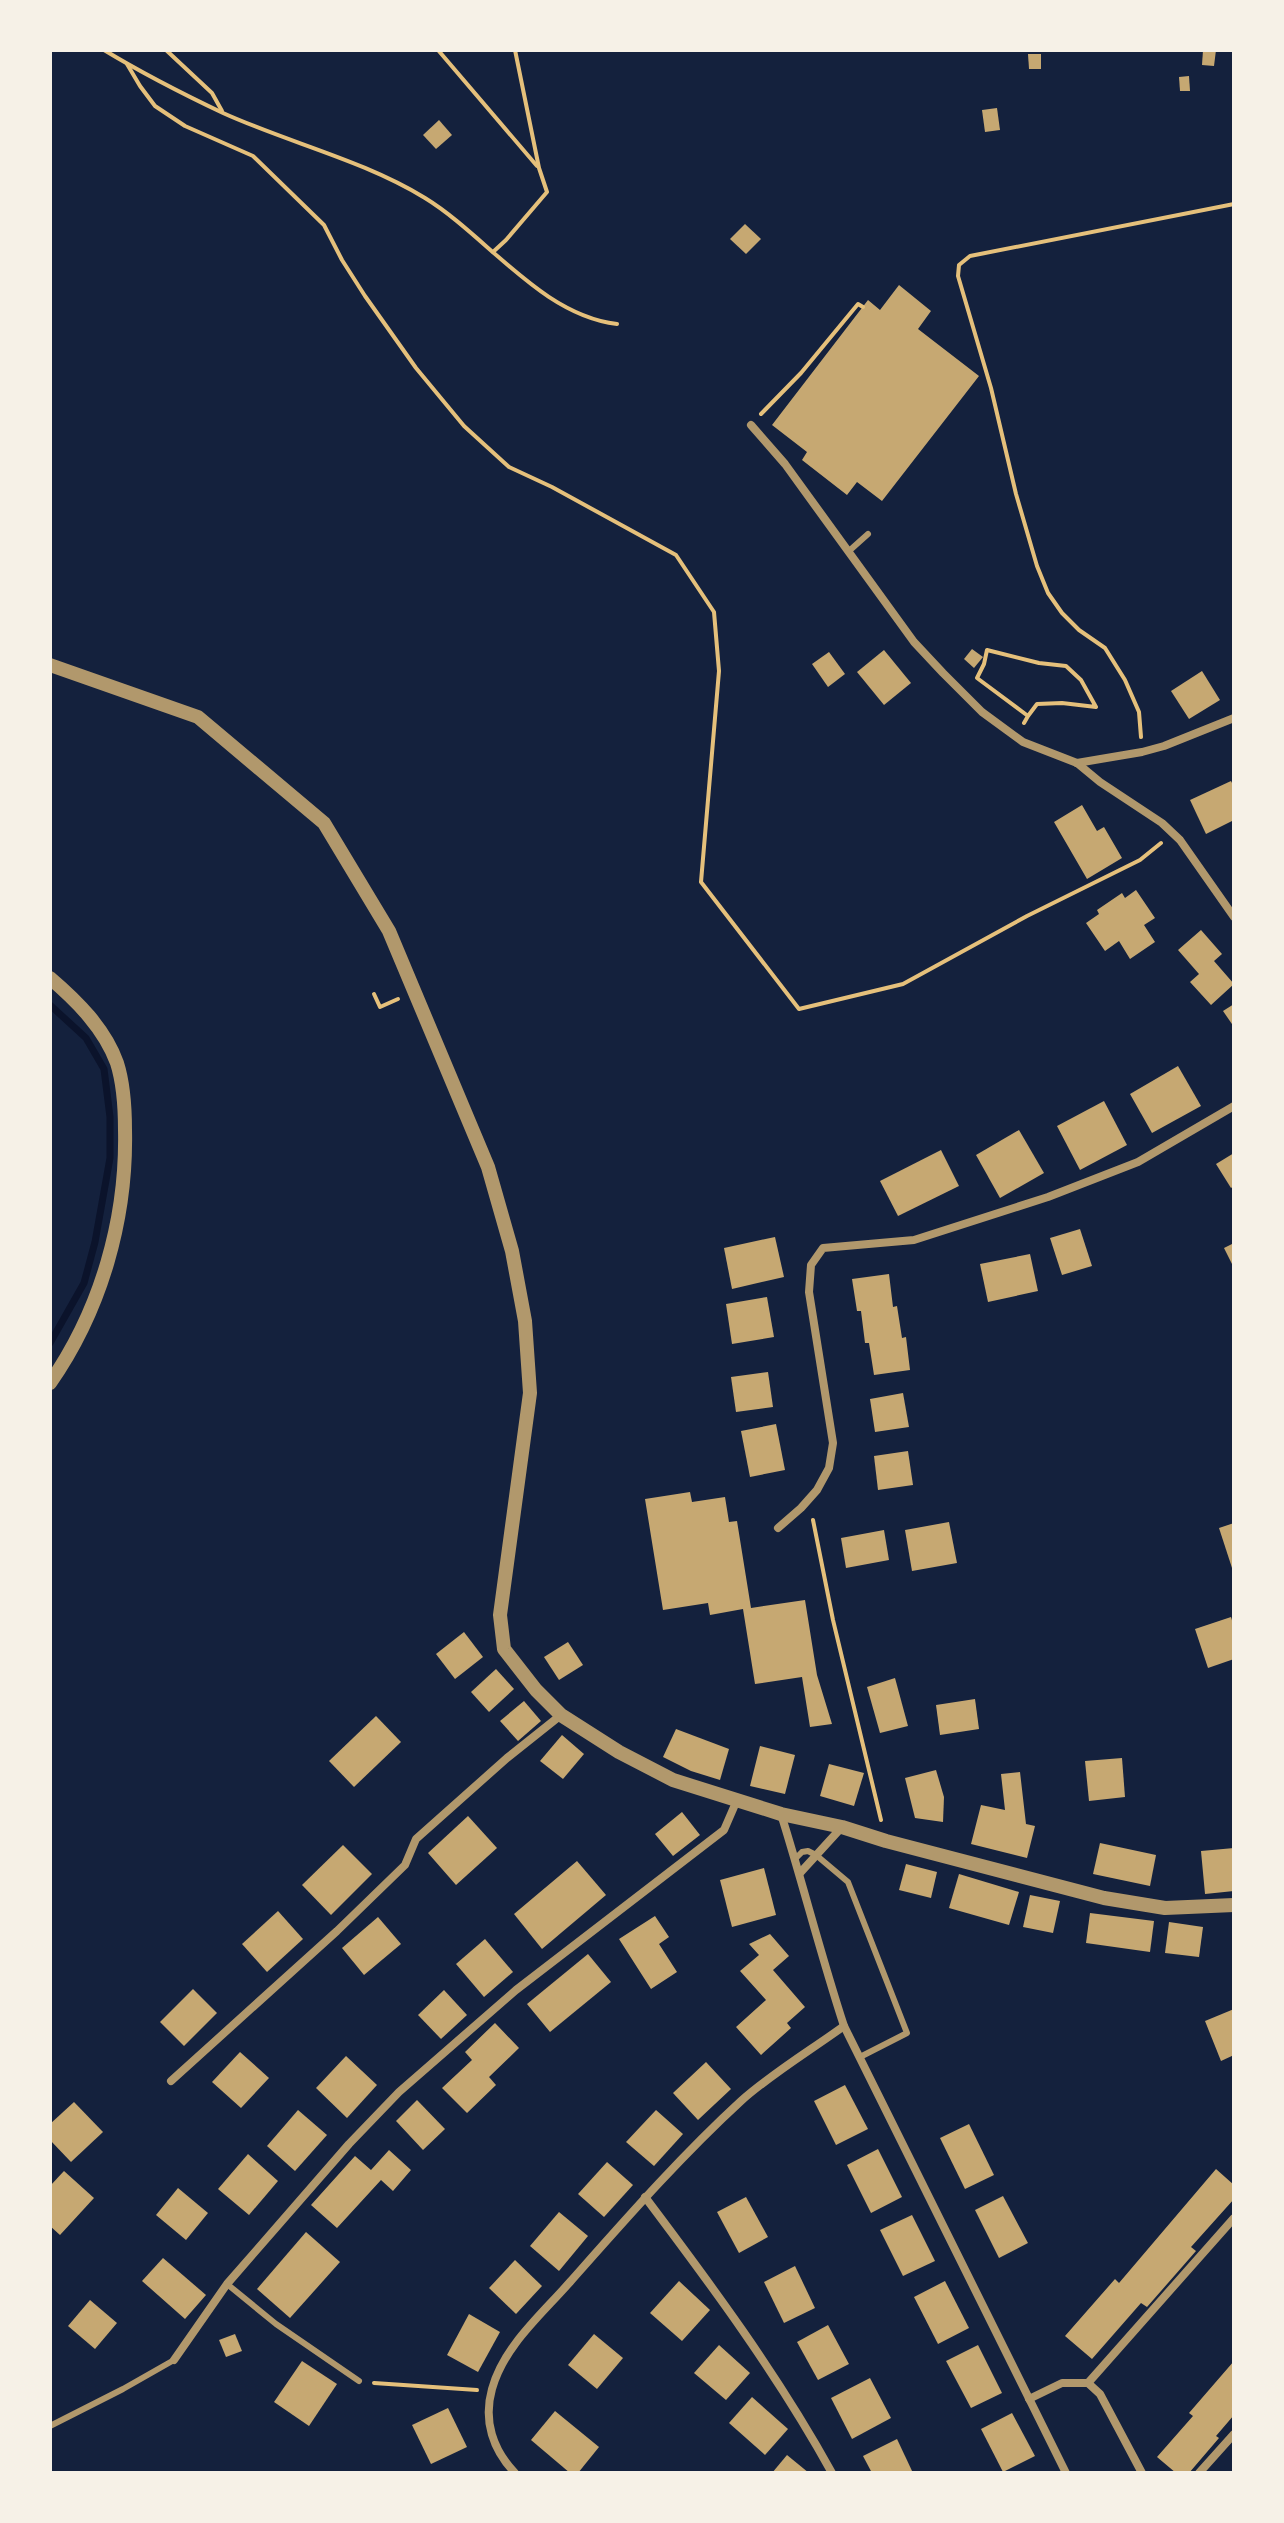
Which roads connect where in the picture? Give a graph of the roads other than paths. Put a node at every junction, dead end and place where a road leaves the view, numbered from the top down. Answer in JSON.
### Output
{"nodes":[{"id":1,"x":751,"y":425,"type":"road end"},
{"id":2,"x":868,"y":534,"type":"dead end"},
{"id":3,"x":849,"y":551,"type":"junction"},
{"id":4,"x":50,"y":665,"type":"edge"},
{"id":5,"x":1234,"y":718,"type":"edge"},
{"id":6,"x":1077,"y":763,"type":"junction"},
{"id":7,"x":1234,"y":917,"type":"edge"},
{"id":8,"x":50,"y":978,"type":"edge"},
{"id":9,"x":1234,"y":1106,"type":"edge"},
{"id":10,"x":50,"y":1383,"type":"edge"},
{"id":11,"x":778,"y":1528,"type":"dead end"},
{"id":12,"x":561,"y":1715,"type":"junction"},
{"id":13,"x":737,"y":1800,"type":"junction"},
{"id":14,"x":781,"y":1814,"type":"junction"},
{"id":15,"x":842,"y":1827,"type":"junction"},
{"id":16,"x":816,"y":1855,"type":"junction"},
{"id":17,"x":795,"y":1859,"type":"junction"},
{"id":18,"x":800,"y":1873,"type":"junction"},
{"id":19,"x":1234,"y":1905,"type":"edge"},
{"id":20,"x":834,"y":1960,"type":"dead end"},
{"id":21,"x":823,"y":1964,"type":"junction"},
{"id":22,"x":844,"y":2026,"type":"junction"},
{"id":23,"x":860,"y":2057,"type":"junction"},
{"id":24,"x":171,"y":2081,"type":"dead end"},
{"id":25,"x":645,"y":2197,"type":"junction"},
{"id":26,"x":1234,"y":2218,"type":"edge"},
{"id":27,"x":227,"y":2284,"type":"junction"},
{"id":28,"x":174,"y":2360,"type":"joint"},
{"id":29,"x":359,"y":2381,"type":"road end"},
{"id":30,"x":1088,"y":2383,"type":"junction"},
{"id":31,"x":1029,"y":2399,"type":"junction"},
{"id":32,"x":50,"y":2426,"type":"edge"},
{"id":33,"x":1234,"y":2434,"type":"edge"},
{"id":34,"x":515,"y":2473,"type":"edge"},
{"id":35,"x":832,"y":2473,"type":"edge"},
{"id":36,"x":1066,"y":2473,"type":"edge"},
{"id":37,"x":1142,"y":2473,"type":"edge"},
{"id":38,"x":1199,"y":2473,"type":"edge"}],
"edges":[{"from":1,"to":3,"type":"street"},
{"from":2,"to":3,"type":"lane"},
{"from":3,"to":6,"type":"street"},
{"from":4,"to":12,"type":"street"},
{"from":5,"to":6,"type":"street"},
{"from":6,"to":7,"type":"street"},
{"from":8,"to":10,"type":"street"},
{"from":9,"to":11,"type":"street"},
{"from":12,"to":13,"type":"street"},
{"from":12,"to":24,"type":"street"},
{"from":13,"to":14,"type":"street"},
{"from":13,"to":27,"type":"street"},
{"from":14,"to":15,"type":"street"},
{"from":14,"to":17,"type":"street"},
{"from":15,"to":16,"type":"street"},
{"from":15,"to":19,"type":"street"},
{"from":16,"to":17,"type":"lane"},
{"from":16,"to":18,"type":"street"},
{"from":16,"to":23,"type":"lane"},
{"from":17,"to":18,"type":"street"},
{"from":18,"to":21,"type":"street"},
{"from":20,"to":21,"type":"lane"},
{"from":21,"to":22,"type":"street"},
{"from":22,"to":23,"type":"street"},
{"from":22,"to":25,"type":"street"},
{"from":23,"to":31,"type":"street"},
{"from":25,"to":34,"type":"street"},
{"from":25,"to":35,"type":"street"},
{"from":26,"to":30,"type":"street"},
{"from":27,"to":28,"type":"street"},
{"from":27,"to":29,"type":"lane"},
{"from":28,"to":32,"type":"lane"},
{"from":30,"to":31,"type":"street"},
{"from":30,"to":37,"type":"street"},
{"from":31,"to":36,"type":"street"},
{"from":33,"to":38,"type":"street"}]}
